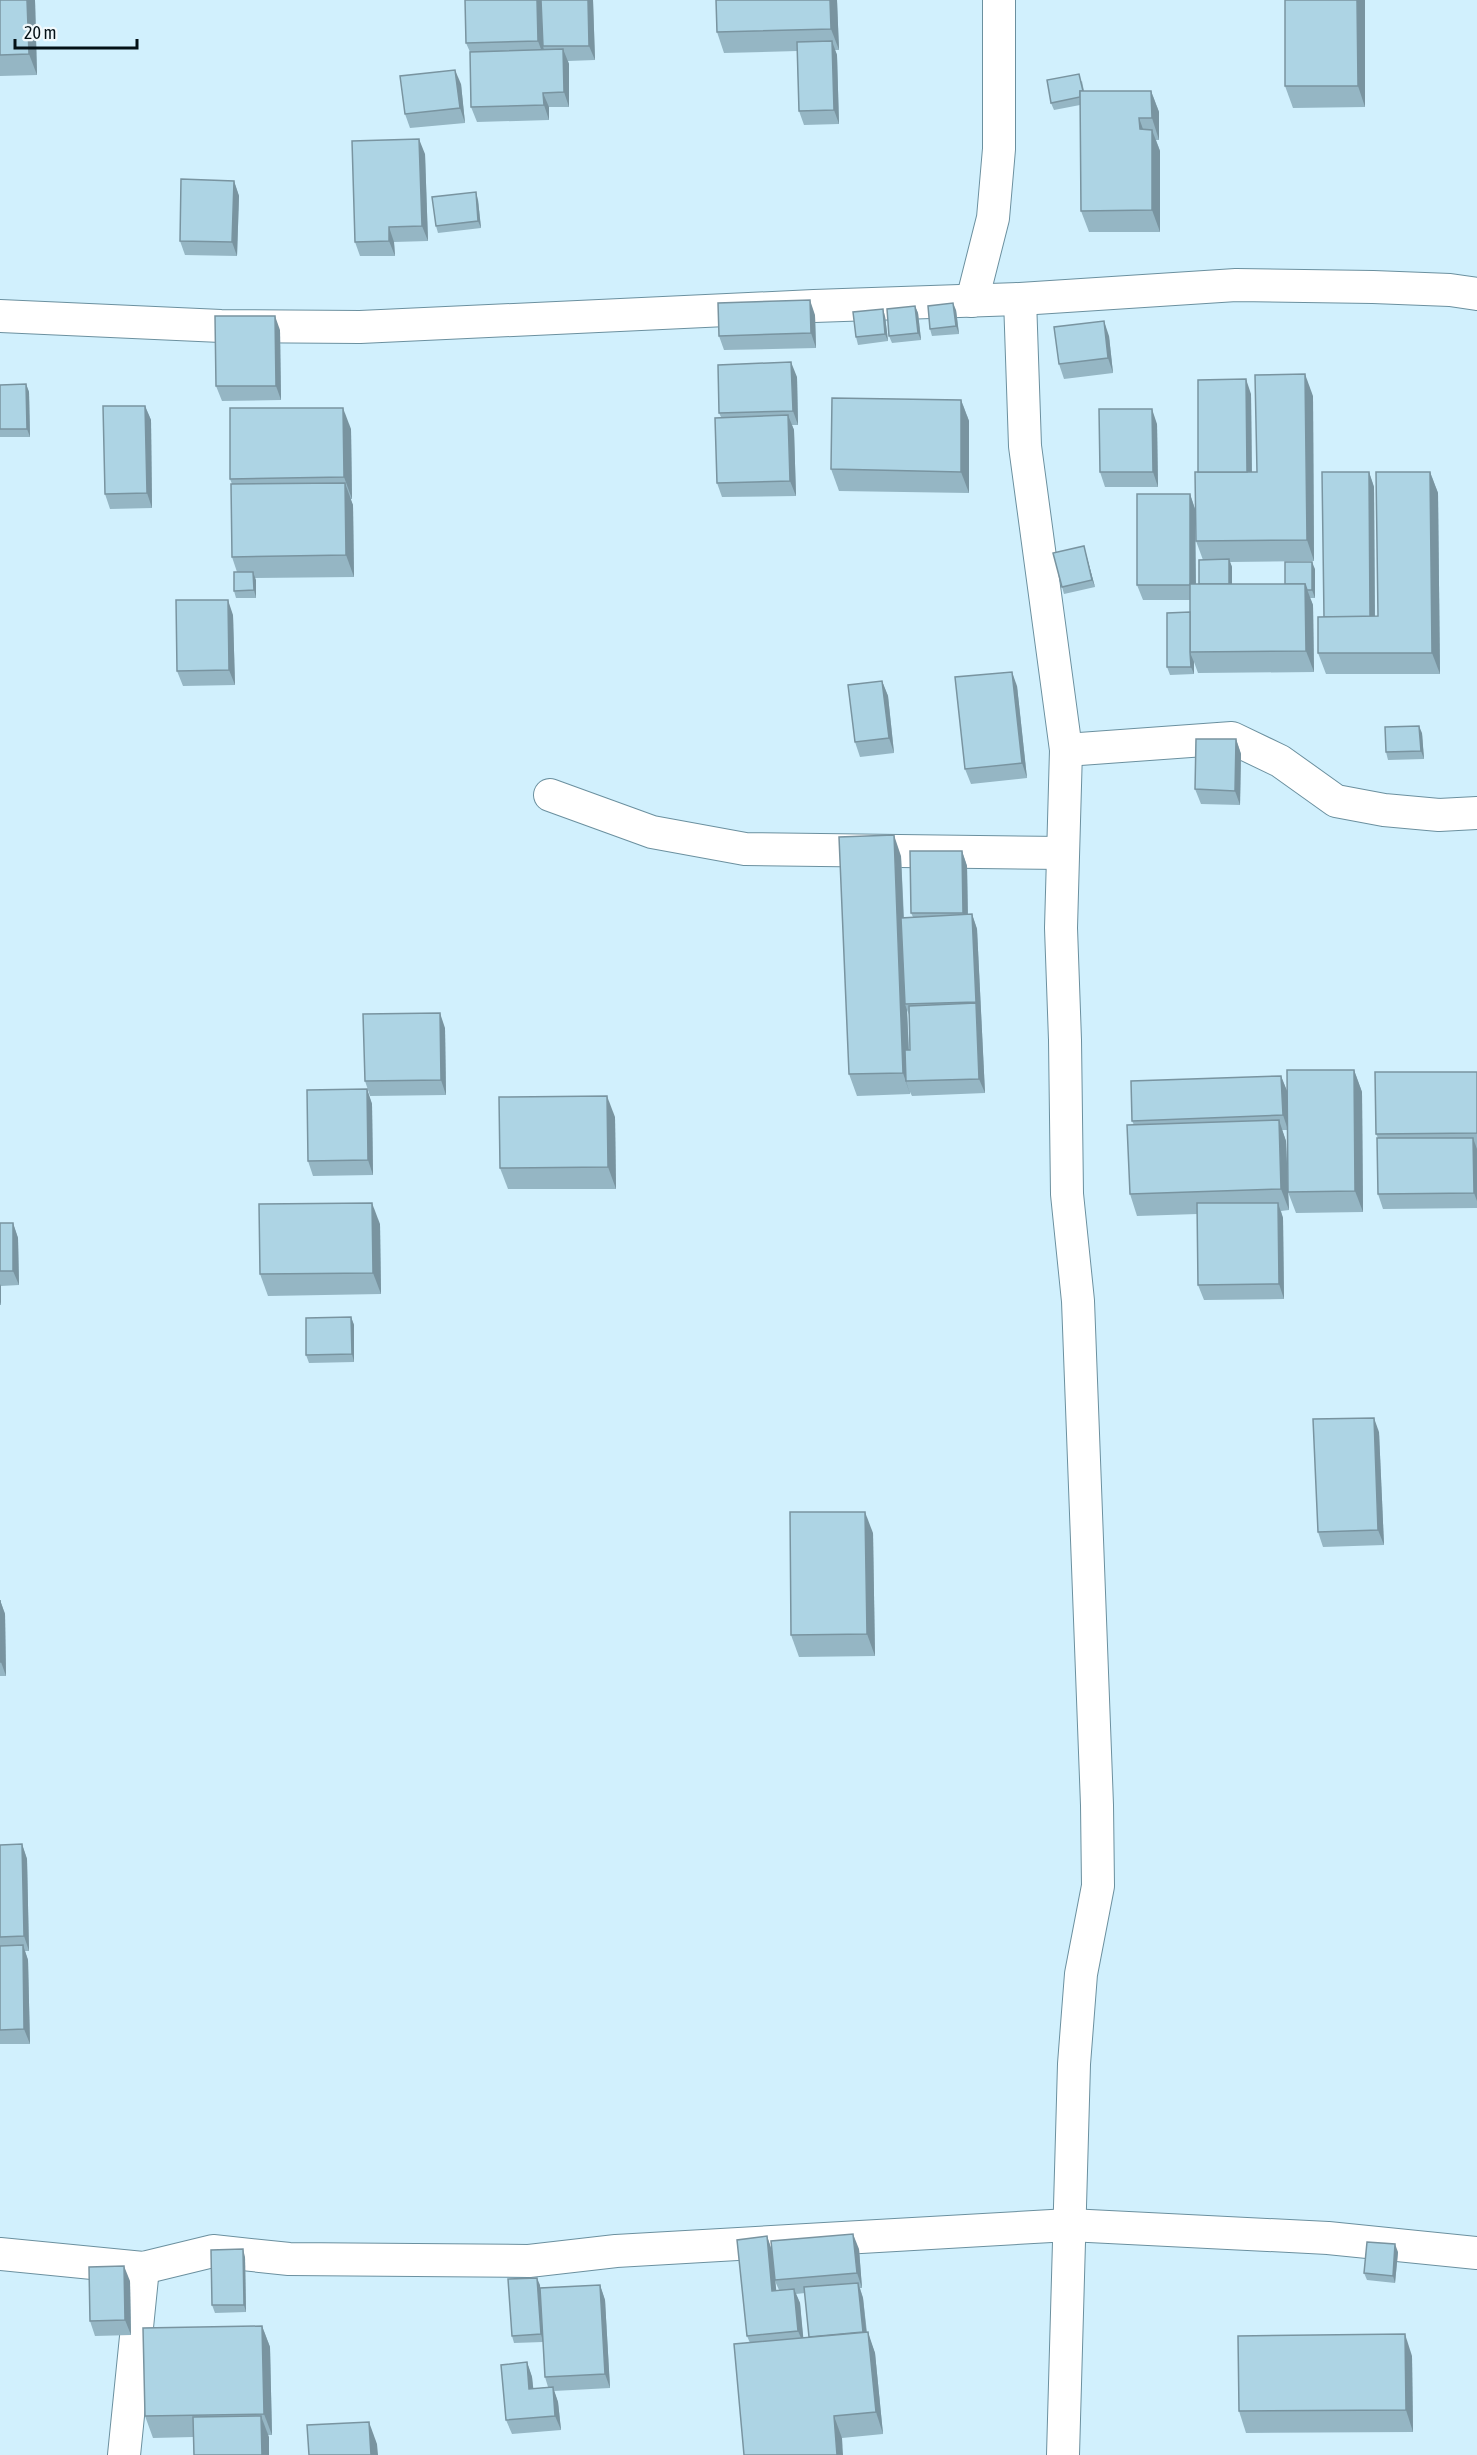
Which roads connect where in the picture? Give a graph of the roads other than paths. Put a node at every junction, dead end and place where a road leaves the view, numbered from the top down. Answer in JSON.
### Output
{"nodes":[{"id":1,"x":999,"y":0,"type":"edge"},
{"id":2,"x":1477,"y":294,"type":"edge"},
{"id":3,"x":1020,"y":299,"type":"junction"},
{"id":4,"x":972,"y":301,"type":"junction"},
{"id":5,"x":0,"y":316,"type":"edge"},
{"id":6,"x":1066,"y":750,"type":"junction"},
{"id":7,"x":550,"y":795,"type":"dead end"},
{"id":8,"x":1477,"y":813,"type":"edge"},
{"id":9,"x":1063,"y":853,"type":"junction"},
{"id":10,"x":1069,"y":2225,"type":"junction"},
{"id":11,"x":1477,"y":2253,"type":"edge"},
{"id":12,"x":0,"y":2254,"type":"edge"},
{"id":13,"x":143,"y":2268,"type":"junction"},
{"id":14,"x":124,"y":2455,"type":"edge"},
{"id":15,"x":1063,"y":2455,"type":"edge"}],
"edges":[{"from":1,"to":4,"type":"street"},
{"from":2,"to":3,"type":"street"},
{"from":3,"to":4,"type":"street"},
{"from":3,"to":6,"type":"street"},
{"from":4,"to":5,"type":"street"},
{"from":6,"to":8,"type":"street"},
{"from":6,"to":9,"type":"street"},
{"from":7,"to":9,"type":"street"},
{"from":9,"to":10,"type":"street"},
{"from":10,"to":11,"type":"street"},
{"from":10,"to":13,"type":"street"},
{"from":10,"to":15,"type":"street"},
{"from":12,"to":13,"type":"street"},
{"from":13,"to":14,"type":"street"}]}
